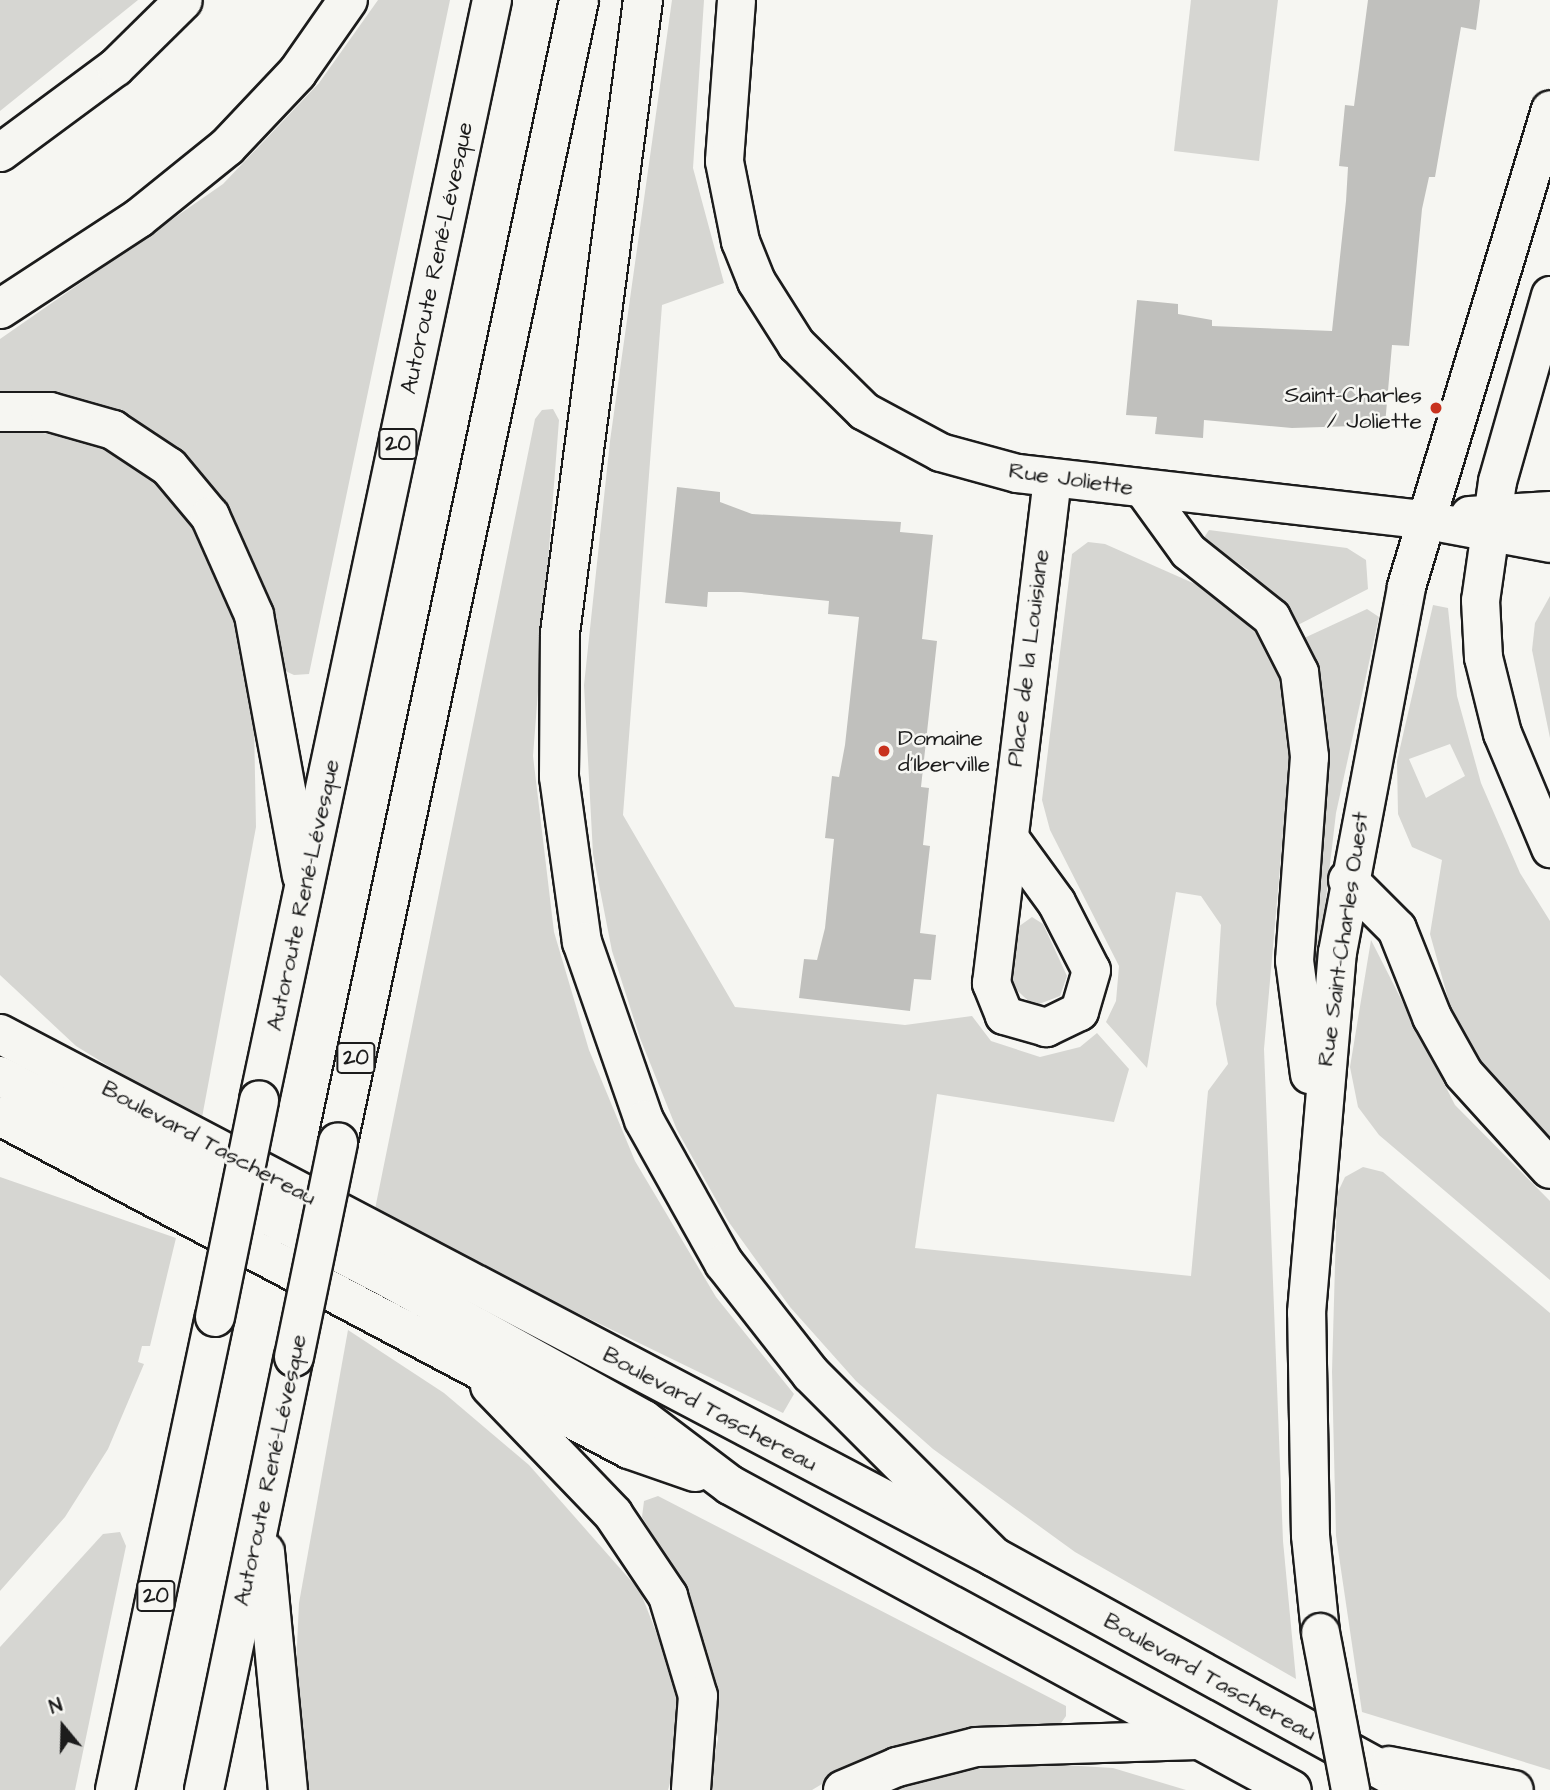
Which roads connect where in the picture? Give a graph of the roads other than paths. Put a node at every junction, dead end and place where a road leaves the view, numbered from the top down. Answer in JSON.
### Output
{"nodes":[{"id":1,"x":183,"y":0,"type":"edge"},
{"id":2,"x":348,"y":0,"type":"edge"},
{"id":3,"x":492,"y":0,"type":"edge"},
{"id":4,"x":579,"y":0,"type":"edge"},
{"id":5,"x":643,"y":0,"type":"edge"},
{"id":6,"x":736,"y":0,"type":"edge"},
{"id":7,"x":1550,"y":109,"type":"edge"},
{"id":8,"x":0,"y":152,"type":"edge"},
{"id":9,"x":1535,"y":198,"type":"edge"},
{"id":10,"x":1550,"y":295,"type":"edge"},
{"id":11,"x":0,"y":309,"type":"edge"},
{"id":12,"x":0,"y":412,"type":"edge"},
{"id":13,"x":1052,"y":478,"type":"junction"},
{"id":14,"x":1143,"y":489,"type":"junction"},
{"id":15,"x":1550,"y":510,"type":"edge"},
{"id":16,"x":1427,"y":520,"type":"junction"},
{"id":17,"x":1489,"y":522,"type":"junction"},
{"id":18,"x":1550,"y":543,"type":"edge"},
{"id":19,"x":1010,"y":839,"type":"junction"},
{"id":20,"x":1550,"y":848,"type":"edge"},
{"id":21,"x":1348,"y":880,"type":"junction"},
{"id":22,"x":304,"y":888,"type":"junction"},
{"id":23,"x":0,"y":1034,"type":"edge"},
{"id":24,"x":0,"y":1076,"type":"edge"},
{"id":25,"x":0,"y":1116,"type":"edge"},
{"id":26,"x":1317,"y":1132,"type":"junction"},
{"id":27,"x":1550,"y":1169,"type":"edge"},
{"id":28,"x":462,"y":1357,"type":"junction"},
{"id":29,"x":730,"y":1485,"type":"junction"},
{"id":30,"x":262,"y":1508,"type":"junction"},
{"id":31,"x":994,"y":1556,"type":"junction"},
{"id":32,"x":1197,"y":1740,"type":"junction"},
{"id":33,"x":1356,"y":1776,"type":"edge"},
{"id":34,"x":115,"y":1790,"type":"edge"},
{"id":35,"x":204,"y":1790,"type":"edge"},
{"id":36,"x":288,"y":1790,"type":"edge"},
{"id":37,"x":691,"y":1790,"type":"edge"},
{"id":38,"x":843,"y":1790,"type":"edge"},
{"id":39,"x":1292,"y":1790,"type":"edge"},
{"id":40,"x":1417,"y":1790,"type":"edge"},
{"id":41,"x":1514,"y":1790,"type":"edge"}],
"edges":[{"from":1,"to":8,"type":"street"},
{"from":2,"to":11,"type":"highway"},
{"from":3,"to":22,"type":"highway","name":"Autoroute René-Lévesque","number":"20"},
{"from":4,"to":30,"type":"highway","name":"Autoroute René-Lévesque","number":"20","bridge":true},
{"from":5,"to":31,"type":"highway"},
{"from":6,"to":13,"type":"street","name":"Rue Joliette"},
{"from":7,"to":9,"type":"street","name":"Rue Saint-Charles Ouest"},
{"from":9,"to":16,"type":"street","name":"Rue Saint-Charles Ouest"},
{"from":10,"to":17,"type":"street"},
{"from":12,"to":22,"type":"highway"},
{"from":13,"to":14,"type":"street","name":"Rue Joliette"},
{"from":13,"to":19,"type":"street","name":"Place de la Louisiane"},
{"from":14,"to":16,"type":"street","name":"Rue Joliette"},
{"from":14,"to":26,"type":"street"},
{"from":15,"to":17,"type":"street","name":"Rue Joliette"},
{"from":16,"to":17,"type":"street","name":"Rue Joliette"},
{"from":16,"to":21,"type":"street","name":"Rue Saint-Charles Ouest"},
{"from":17,"to":18,"type":"street","name":"Rue Joliette"},
{"from":17,"to":20,"type":"street"},
{"from":19,"to":19,"type":"street","name":"Place de la Louisiane"},
{"from":21,"to":26,"type":"street","name":"Rue Saint-Charles Ouest"},
{"from":21,"to":27,"type":"highway"},
{"from":22,"to":34,"type":"highway","name":"Autoroute René-Lévesque","number":"20","bridge":true},
{"from":23,"to":31,"type":"highway","name":"Boulevard Taschereau"},
{"from":24,"to":29,"type":"highway","name":"Boulevard Taschereau"},
{"from":25,"to":28,"type":"highway"},
{"from":26,"to":33,"type":"street","name":"Rue Saint-Charles Ouest","bridge":true},
{"from":28,"to":29,"type":"highway"},
{"from":28,"to":37,"type":"highway"},
{"from":29,"to":32,"type":"highway","name":"Boulevard Taschereau"},
{"from":30,"to":35,"type":"highway","name":"Autoroute René-Lévesque"},
{"from":30,"to":36,"type":"highway"},
{"from":31,"to":33,"type":"highway","name":"Boulevard Taschereau"},
{"from":32,"to":38,"type":"highway"},
{"from":32,"to":39,"type":"highway","name":"Boulevard Taschereau"},
{"from":33,"to":40,"type":"highway","name":"Boulevard Taschereau"},
{"from":33,"to":41,"type":"highway"}]}
